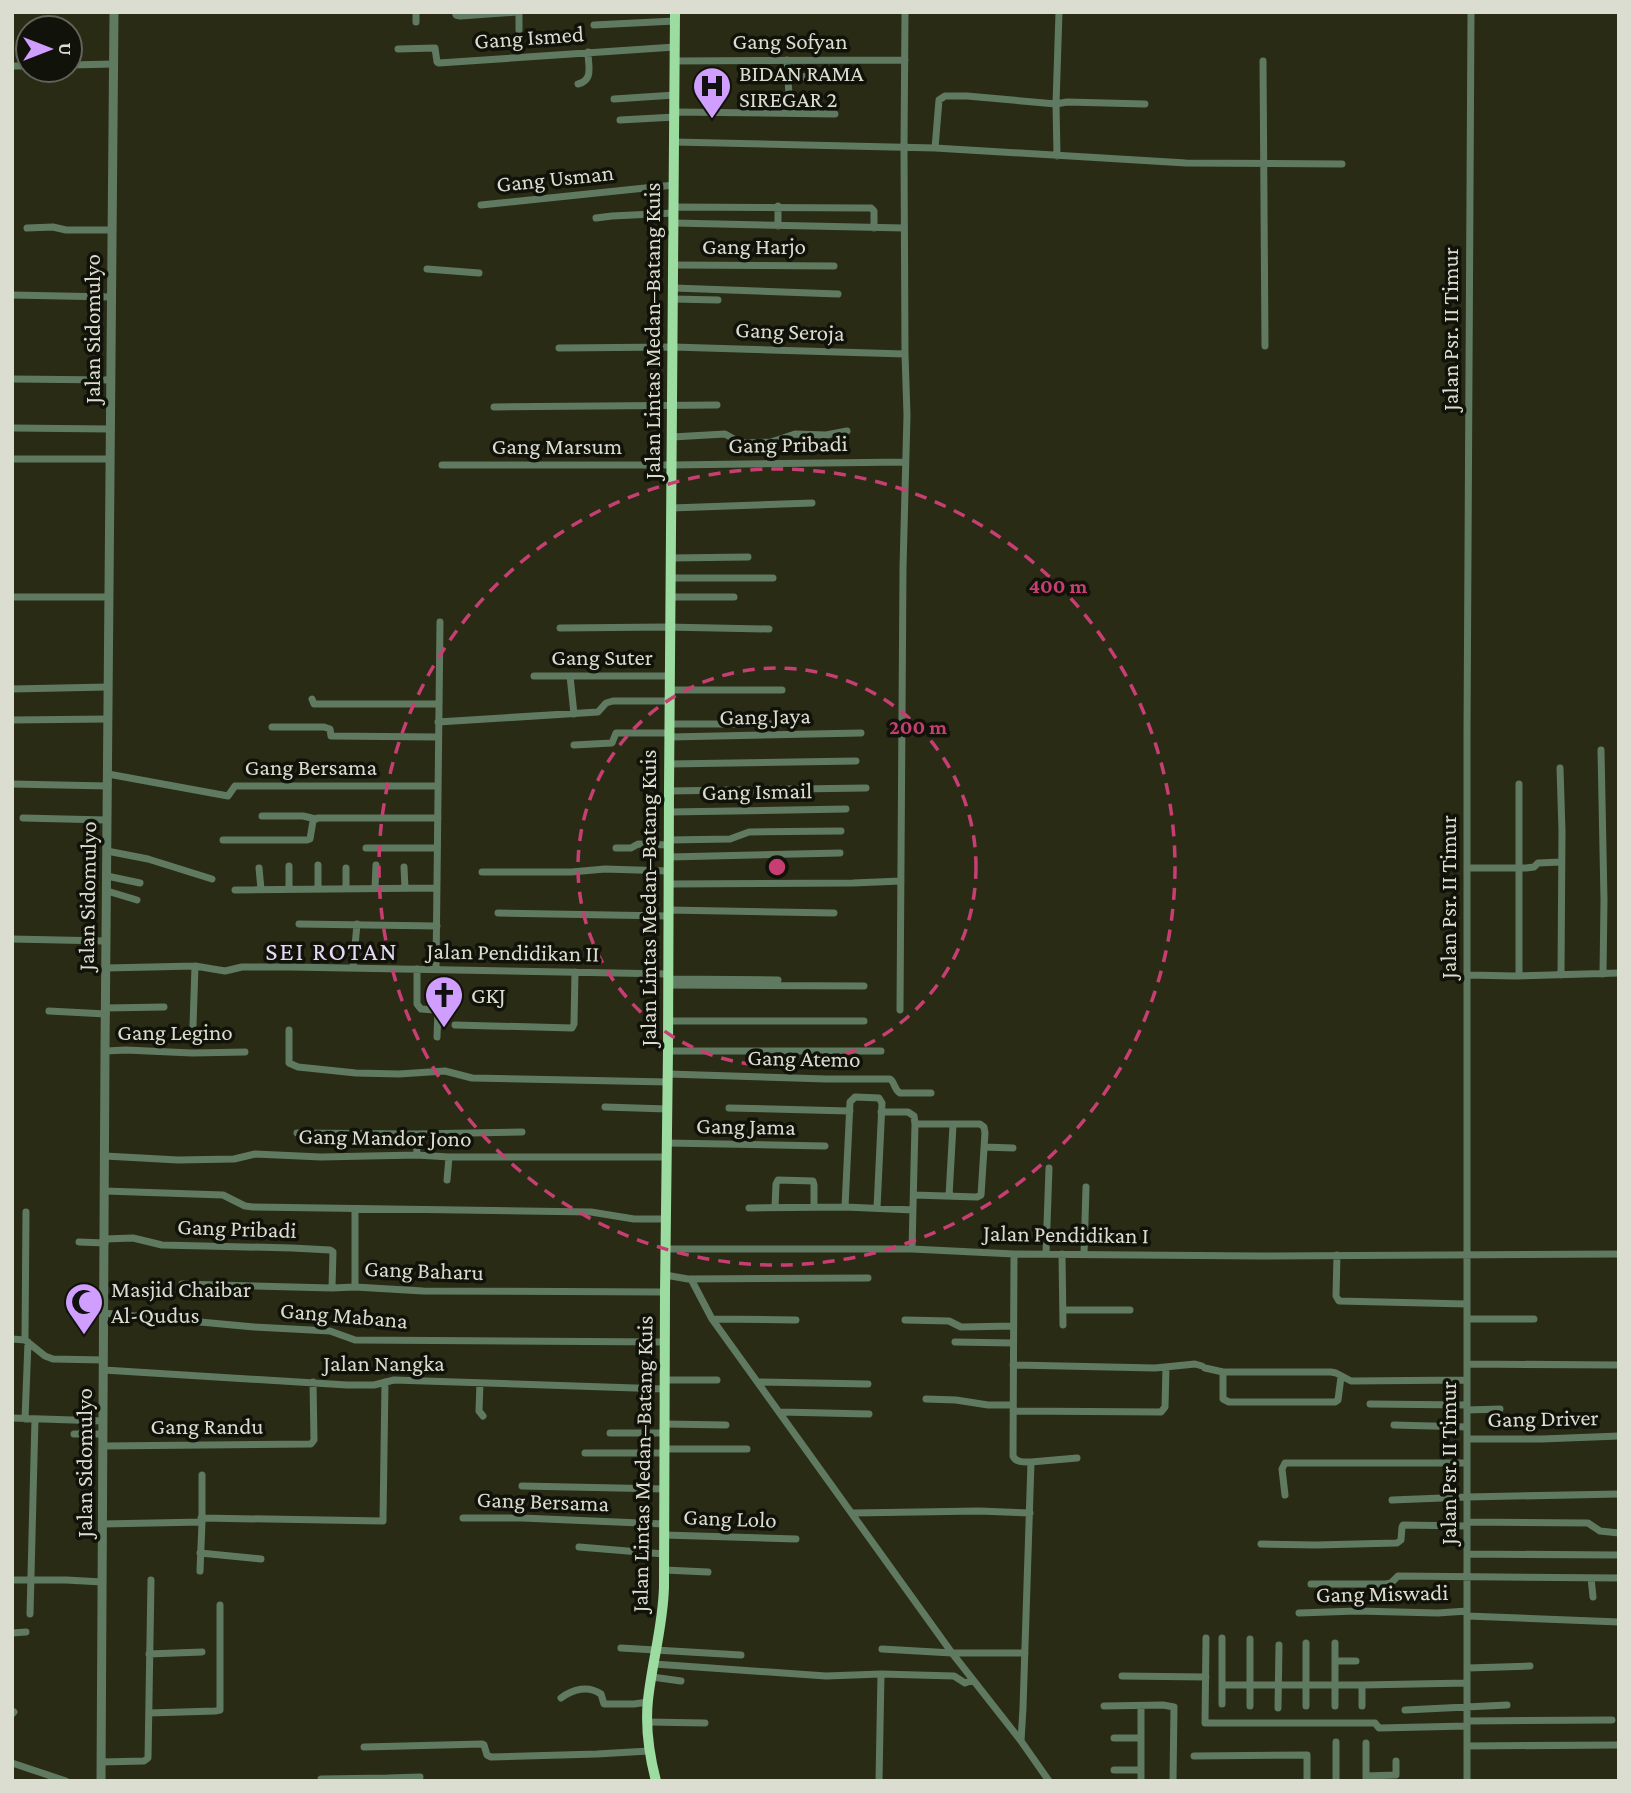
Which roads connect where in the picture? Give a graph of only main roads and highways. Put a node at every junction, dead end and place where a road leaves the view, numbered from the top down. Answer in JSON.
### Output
{"nodes":[{"id":1,"x":675,"y":16,"type":"edge"},
{"id":2,"x":656,"y":1781,"type":"edge"}],
"edges":[{"from":1,"to":2,"type":"highway","name":"Jalan Lintas Medan–Batang Kuis"}]}
